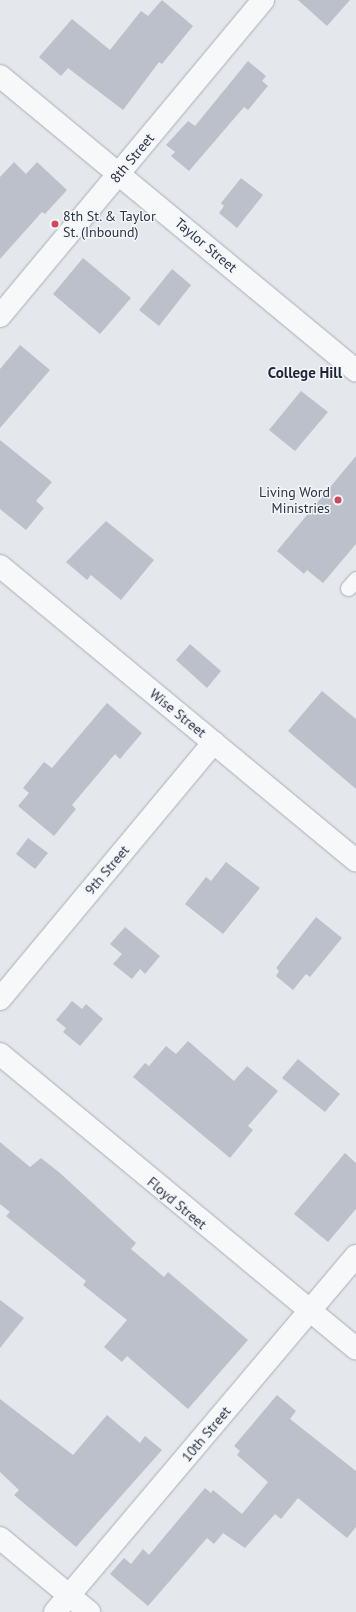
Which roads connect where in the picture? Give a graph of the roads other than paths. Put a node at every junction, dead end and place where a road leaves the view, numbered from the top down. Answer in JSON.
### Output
{"nodes":[{"id":1,"x":263,"y":0,"type":"edge"},
{"id":2,"x":0,"y":76,"type":"edge"},
{"id":3,"x":119,"y":174,"type":"junction"},
{"id":4,"x":0,"y":316,"type":"edge"},
{"id":5,"x":356,"y":370,"type":"edge"},
{"id":6,"x":0,"y":566,"type":"edge"},
{"id":7,"x":214,"y":742,"type":"junction"},
{"id":8,"x":356,"y":860,"type":"edge"},
{"id":9,"x":0,"y":999,"type":"edge"},
{"id":10,"x":0,"y":1054,"type":"edge"},
{"id":11,"x":356,"y":1256,"type":"edge"},
{"id":12,"x":309,"y":1313,"type":"junction"},
{"id":13,"x":356,"y":1349,"type":"edge"},
{"id":14,"x":0,"y":1538,"type":"edge"},
{"id":15,"x":69,"y":1595,"type":"junction"},
{"id":16,"x":55,"y":1612,"type":"edge"},
{"id":17,"x":89,"y":1612,"type":"edge"}],
"edges":[{"from":1,"to":3,"type":"street","name":"8th Street"},
{"from":2,"to":3,"type":"street","name":"Taylor Street"},
{"from":3,"to":4,"type":"street","name":"8th Street"},
{"from":3,"to":5,"type":"street","name":"Taylor Street"},
{"from":6,"to":7,"type":"street","name":"Wise Street"},
{"from":7,"to":8,"type":"street","name":"Wise Street"},
{"from":7,"to":9,"type":"street","name":"9th Street"},
{"from":10,"to":12,"type":"street","name":"Floyd Street"},
{"from":11,"to":12,"type":"street","name":"10th Street"},
{"from":12,"to":13,"type":"street","name":"Floyd Street"},
{"from":12,"to":15,"type":"street","name":"10th Street"},
{"from":14,"to":15,"type":"street"},
{"from":15,"to":16,"type":"street","name":"10th Street"},
{"from":15,"to":17,"type":"street"}]}
